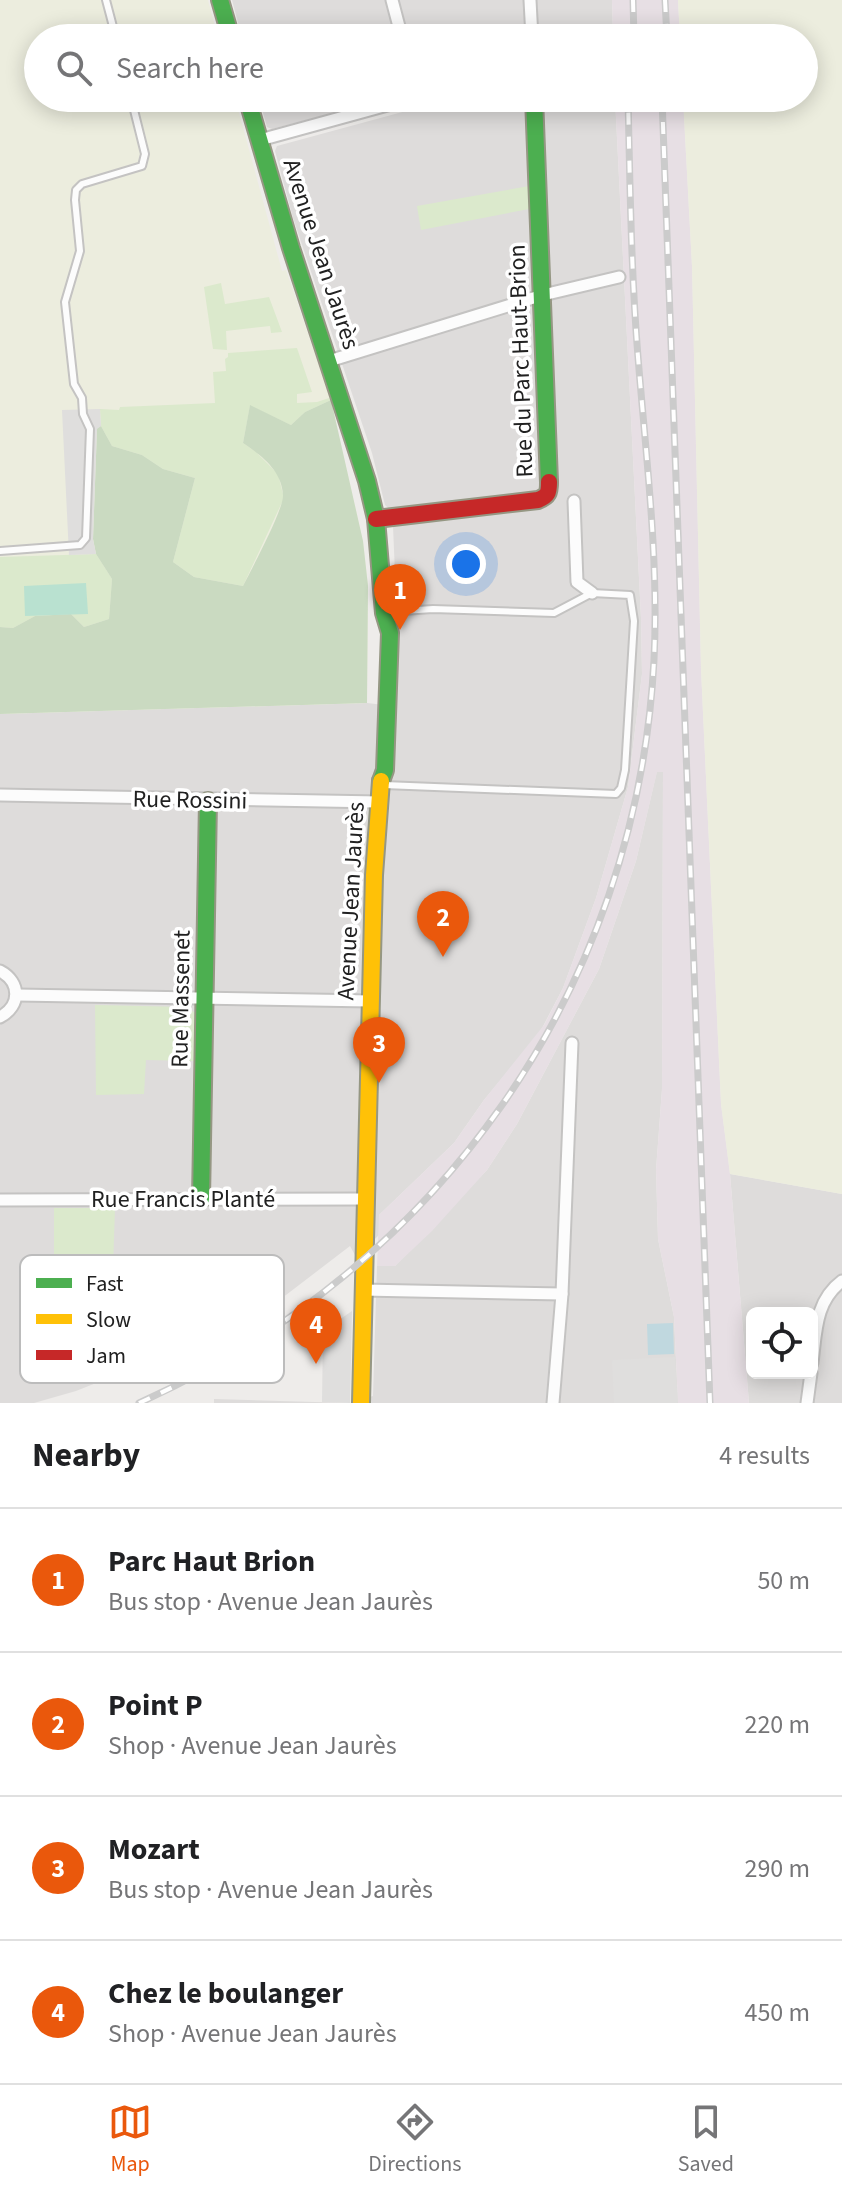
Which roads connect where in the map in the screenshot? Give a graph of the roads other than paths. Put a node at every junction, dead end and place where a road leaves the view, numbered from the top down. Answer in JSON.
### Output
{"nodes":[{"id":1,"x":106,"y":0,"type":"edge"},
{"id":2,"x":220,"y":0,"type":"edge"},
{"id":3,"x":392,"y":0,"type":"edge"},
{"id":4,"x":530,"y":0,"type":"edge"},
{"id":5,"x":112,"y":24,"type":"edge"},
{"id":6,"x":227,"y":24,"type":"edge"},
{"id":7,"x":398,"y":24,"type":"edge"},
{"id":8,"x":531,"y":24,"type":"edge"},
{"id":9,"x":134,"y":112,"type":"edge"},
{"id":10,"x":251,"y":112,"type":"edge"},
{"id":11,"x":362,"y":112,"type":"edge"},
{"id":12,"x":535,"y":112,"type":"edge"},
{"id":13,"x":260,"y":140,"type":"junction"},
{"id":14,"x":619,"y":277,"type":"dead end"},
{"id":15,"x":543,"y":295,"type":"junction"},
{"id":16,"x":329,"y":361,"type":"junction"},
{"id":17,"x":574,"y":501,"type":"dead end"},
{"id":18,"x":376,"y":519,"type":"junction"},
{"id":19,"x":0,"y":551,"type":"edge"},
{"id":20,"x":592,"y":593,"type":"junction"},
{"id":21,"x":384,"y":613,"type":"junction"},
{"id":22,"x":380,"y":784,"type":"junction"},
{"id":23,"x":0,"y":795,"type":"edge"},
{"id":24,"x":208,"y":801,"type":"junction"},
{"id":25,"x":379,"y":802,"type":"junction"},
{"id":26,"x":0,"y":971,"type":"edge"},
{"id":27,"x":17,"y":995,"type":"junction"},
{"id":28,"x":205,"y":998,"type":"junction"},
{"id":29,"x":370,"y":1001,"type":"junction"},
{"id":30,"x":0,"y":1017,"type":"edge"},
{"id":31,"x":572,"y":1043,"type":"dead end"},
{"id":32,"x":201,"y":1199,"type":"junction"},
{"id":33,"x":366,"y":1199,"type":"junction"},
{"id":34,"x":0,"y":1200,"type":"edge"},
{"id":35,"x":842,"y":1281,"type":"edge"},
{"id":36,"x":363,"y":1290,"type":"junction"},
{"id":37,"x":562,"y":1294,"type":"junction"},
{"id":38,"x":818,"y":1318,"type":"edge"},
{"id":39,"x":810,"y":1379,"type":"edge"},
{"id":40,"x":361,"y":1403,"type":"edge"},
{"id":41,"x":553,"y":1403,"type":"edge"},
{"id":42,"x":807,"y":1403,"type":"edge"}],
"edges":[{"from":1,"to":5,"type":"lane"},
{"from":2,"to":6,"type":"main road"},
{"from":3,"to":7,"type":"street"},
{"from":4,"to":8,"type":"street"},
{"from":9,"to":19,"type":"lane"},
{"from":10,"to":13,"type":"main road","name":"Avenue Jean Jaurès"},
{"from":11,"to":13,"type":"street"},
{"from":12,"to":15,"type":"main road","name":"Rue du Parc Haut-Brion"},
{"from":13,"to":16,"type":"main road","name":"Avenue Jean Jaurès"},
{"from":14,"to":15,"type":"street"},
{"from":15,"to":16,"type":"street"},
{"from":15,"to":18,"type":"main road","name":"Rue du Parc Haut-Brion"},
{"from":16,"to":18,"type":"main road","name":"Avenue Jean Jaurès"},
{"from":17,"to":20,"type":"street"},
{"from":18,"to":21,"type":"main road","name":"Avenue Jean Jaurès"},
{"from":20,"to":21,"type":"lane"},
{"from":20,"to":22,"type":"lane"},
{"from":21,"to":22,"type":"main road","name":"Avenue Jean Jaurès"},
{"from":22,"to":25,"type":"main road","name":"Avenue Jean Jaurès"},
{"from":23,"to":24,"type":"street","name":"Rue Rossini"},
{"from":24,"to":25,"type":"street","name":"Rue Rossini"},
{"from":24,"to":28,"type":"main road","name":"Rue Massenet"},
{"from":25,"to":29,"type":"main road","name":"Avenue Jean Jaurès"},
{"from":26,"to":27,"type":"street"},
{"from":27,"to":28,"type":"street"},
{"from":27,"to":30,"type":"street"},
{"from":28,"to":29,"type":"street"},
{"from":28,"to":32,"type":"main road","name":"Rue Massenet"},
{"from":29,"to":33,"type":"main road","name":"Avenue Jean Jaurès"},
{"from":31,"to":37,"type":"street"},
{"from":32,"to":33,"type":"street","name":"Rue Francis Planté"},
{"from":32,"to":34,"type":"street","name":"Rue Francis Planté"},
{"from":33,"to":36,"type":"main road","name":"Avenue Jean Jaurès"},
{"from":35,"to":38,"type":"street"},
{"from":36,"to":37,"type":"street"},
{"from":36,"to":40,"type":"main road","name":"Avenue Jean Jaurès"},
{"from":37,"to":41,"type":"street"},
{"from":39,"to":42,"type":"street"}]}
